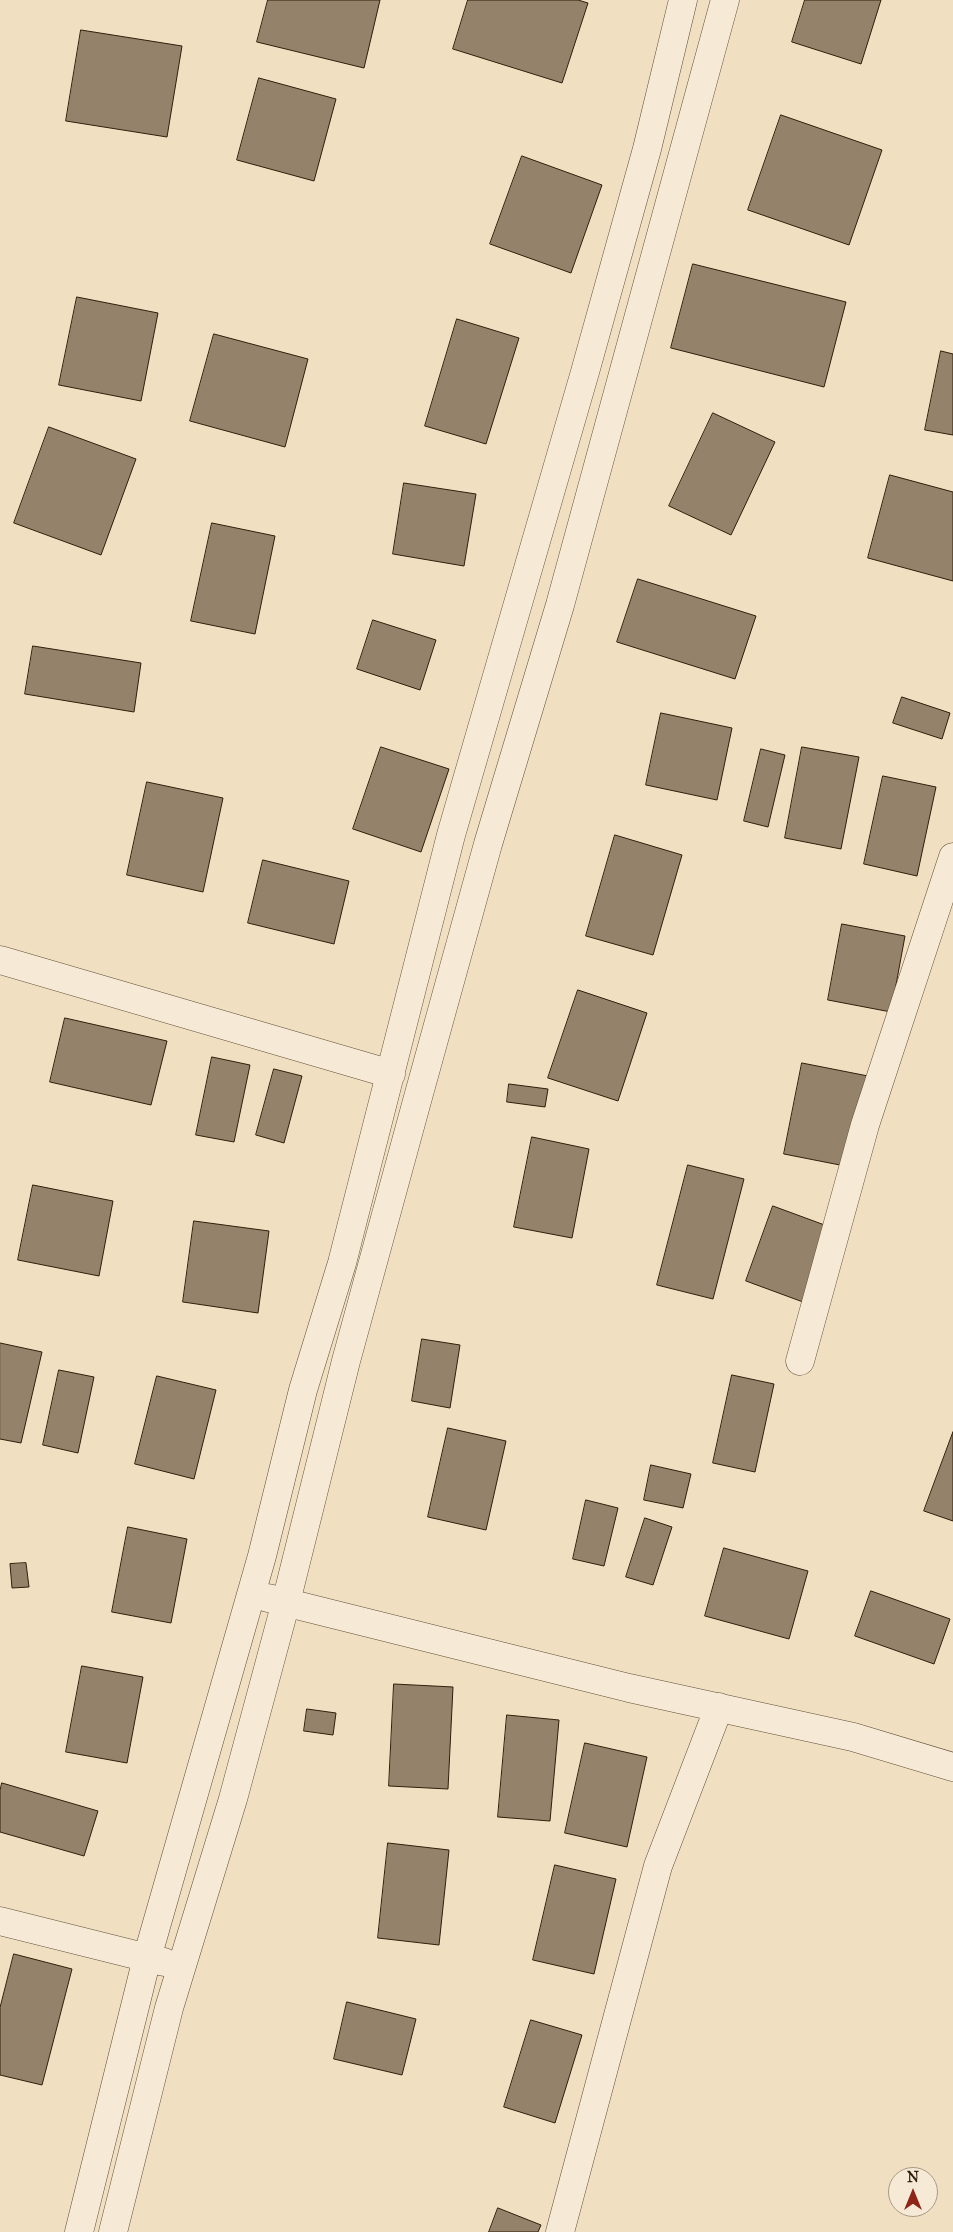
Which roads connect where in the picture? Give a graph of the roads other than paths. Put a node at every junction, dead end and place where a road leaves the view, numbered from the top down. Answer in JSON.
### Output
{"nodes":[{"id":1,"x":683,"y":0,"type":"edge"},
{"id":2,"x":725,"y":0,"type":"edge"},
{"id":3,"x":953,"y":857,"type":"edge"},
{"id":4,"x":0,"y":960,"type":"edge"},
{"id":5,"x":391,"y":1074,"type":"junction"},
{"id":6,"x":800,"y":1361,"type":"dead end"},
{"id":7,"x":252,"y":1594,"type":"junction"},
{"id":8,"x":286,"y":1602,"type":"junction"},
{"id":9,"x":720,"y":1708,"type":"junction"},
{"id":10,"x":953,"y":1767,"type":"edge"},
{"id":11,"x":0,"y":1921,"type":"edge"},
{"id":12,"x":147,"y":1958,"type":"junction"},
{"id":13,"x":182,"y":1968,"type":"junction"},
{"id":14,"x":79,"y":2232,"type":"edge"},
{"id":15,"x":113,"y":2232,"type":"edge"},
{"id":16,"x":560,"y":2232,"type":"edge"}],
"edges":[{"from":1,"to":5,"type":"street"},
{"from":2,"to":8,"type":"street"},
{"from":3,"to":6,"type":"street"},
{"from":4,"to":5,"type":"street"},
{"from":5,"to":7,"type":"street"},
{"from":7,"to":8,"type":"street"},
{"from":7,"to":12,"type":"street"},
{"from":8,"to":9,"type":"street"},
{"from":8,"to":13,"type":"street"},
{"from":9,"to":10,"type":"street"},
{"from":9,"to":16,"type":"street"},
{"from":11,"to":12,"type":"street"},
{"from":12,"to":13,"type":"street"},
{"from":12,"to":14,"type":"street"},
{"from":13,"to":15,"type":"street"}]}
